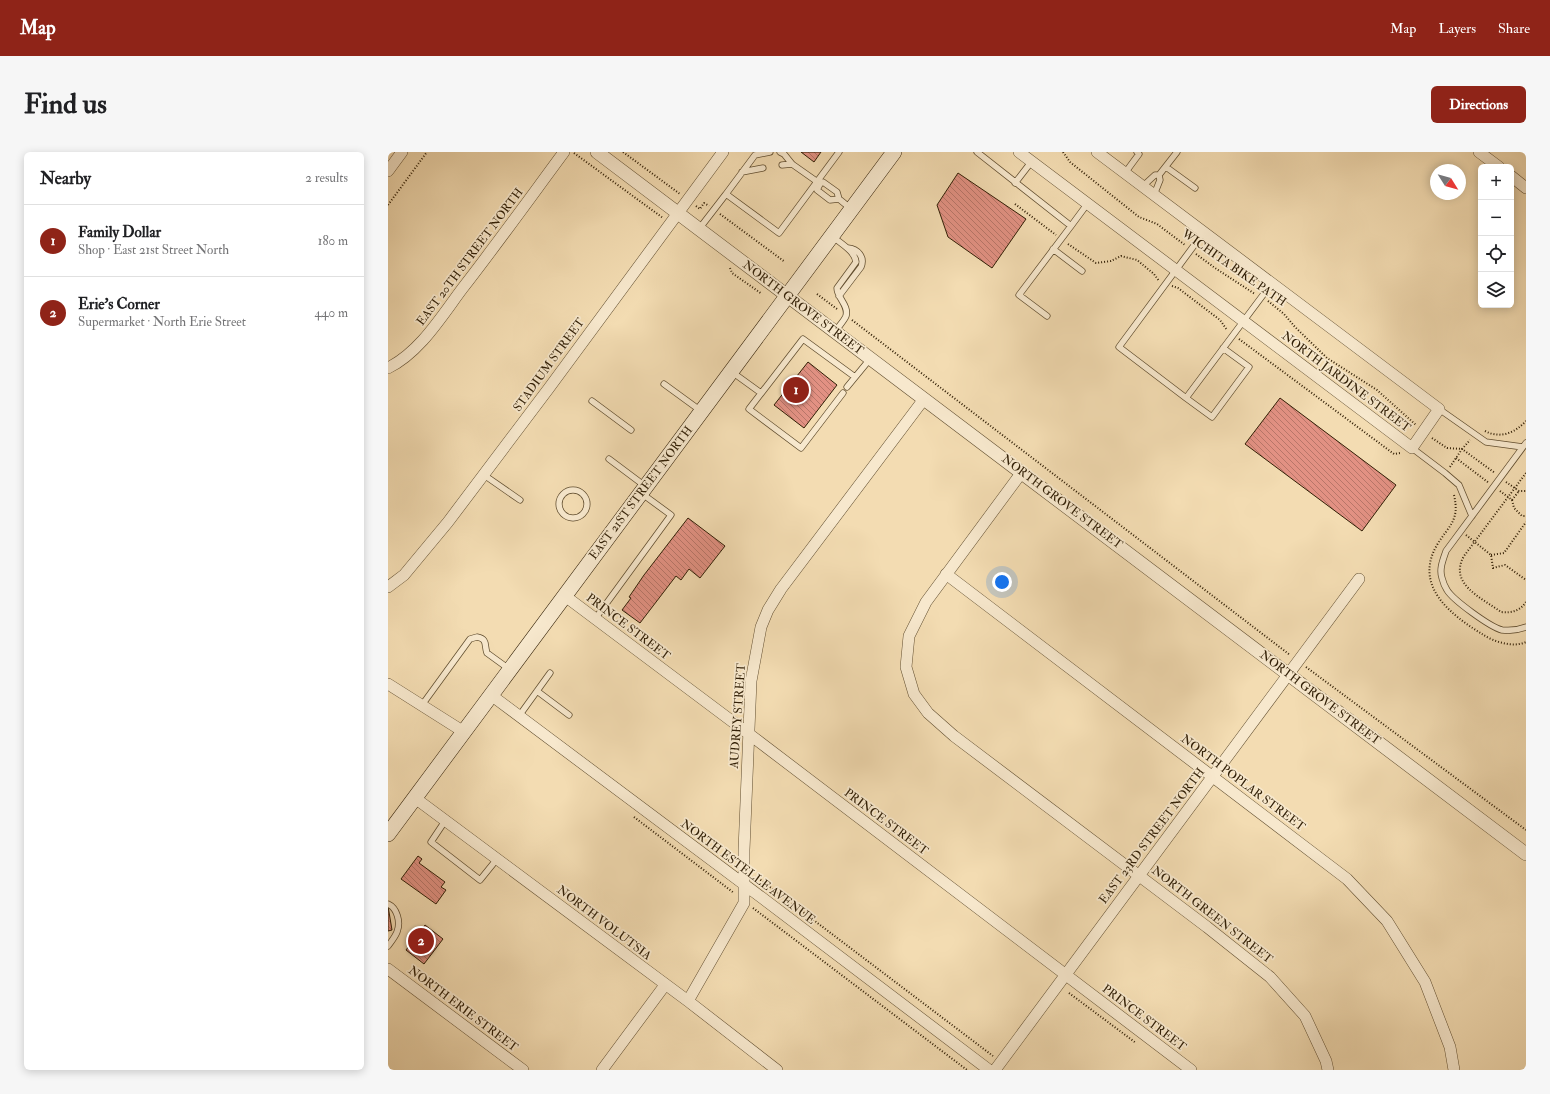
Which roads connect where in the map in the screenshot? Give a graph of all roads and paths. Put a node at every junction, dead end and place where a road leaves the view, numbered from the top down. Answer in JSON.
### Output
{"nodes":[{"id":1,"x":402,"y":152,"type":"edge"},
{"id":2,"x":427,"y":152,"type":"edge"},
{"id":3,"x":564,"y":152,"type":"edge"},
{"id":4,"x":597,"y":152,"type":"edge"},
{"id":5,"x":623,"y":152,"type":"edge"},
{"id":6,"x":723,"y":152,"type":"edge"},
{"id":7,"x":770,"y":152,"type":"edge"},
{"id":8,"x":780,"y":152,"type":"edge"},
{"id":9,"x":839,"y":152,"type":"edge"},
{"id":10,"x":894,"y":152,"type":"edge"},
{"id":11,"x":977,"y":152,"type":"edge"},
{"id":12,"x":1019,"y":152,"type":"edge"},
{"id":13,"x":1063,"y":152,"type":"edge"},
{"id":14,"x":1097,"y":152,"type":"edge"},
{"id":15,"x":1137,"y":152,"type":"edge"},
{"id":16,"x":1177,"y":152,"type":"edge"},
{"id":17,"x":1479,"y":152,"type":"edge"},
{"id":18,"x":1032,"y":162,"type":"junction"},
{"id":19,"x":792,"y":164,"type":"junction"},
{"id":20,"x":1495,"y":164,"type":"edge"},
{"id":21,"x":782,"y":166,"type":"dead end"},
{"id":22,"x":1166,"y":167,"type":"junction"},
{"id":23,"x":763,"y":168,"type":"dead end"},
{"id":24,"x":388,"y":171,"type":"edge"},
{"id":25,"x":742,"y":172,"type":"junction"},
{"id":26,"x":1125,"y":173,"type":"junction"},
{"id":27,"x":1160,"y":175,"type":"junction"},
{"id":28,"x":1514,"y":178,"type":"edge"},
{"id":29,"x":818,"y":183,"type":"junction"},
{"id":30,"x":1016,"y":183,"type":"junction"},
{"id":31,"x":1143,"y":186,"type":"junction"},
{"id":32,"x":1195,"y":188,"type":"dead end"},
{"id":33,"x":1526,"y":188,"type":"edge"},
{"id":34,"x":726,"y":194,"type":"junction"},
{"id":35,"x":1154,"y":195,"type":"junction"},
{"id":36,"x":839,"y":199,"type":"junction"},
{"id":37,"x":687,"y":200,"type":"junction"},
{"id":38,"x":1088,"y":203,"type":"junction"},
{"id":39,"x":388,"y":205,"type":"edge"},
{"id":40,"x":852,"y":209,"type":"junction"},
{"id":41,"x":714,"y":210,"type":"junction"},
{"id":42,"x":677,"y":213,"type":"junction"},
{"id":43,"x":1071,"y":226,"type":"junction"},
{"id":44,"x":699,"y":230,"type":"junction"},
{"id":45,"x":1204,"y":232,"type":"junction"},
{"id":46,"x":832,"y":236,"type":"junction"},
{"id":47,"x":1053,"y":249,"type":"junction"},
{"id":48,"x":1191,"y":250,"type":"junction"},
{"id":49,"x":785,"y":262,"type":"dead end"},
{"id":50,"x":1176,"y":270,"type":"junction"},
{"id":51,"x":1082,"y":271,"type":"dead end"},
{"id":52,"x":1272,"y":283,"type":"junction"},
{"id":53,"x":817,"y":294,"type":"dead end"},
{"id":54,"x":786,"y":296,"type":"junction"},
{"id":55,"x":1261,"y":297,"type":"junction"},
{"id":56,"x":846,"y":316,"type":"junction"},
{"id":57,"x":1048,"y":316,"type":"dead end"},
{"id":58,"x":1243,"y":320,"type":"junction"},
{"id":59,"x":835,"y":332,"type":"junction"},
{"id":60,"x":1223,"y":348,"type":"junction"},
{"id":61,"x":870,"y":358,"type":"junction"},
{"id":62,"x":388,"y":368,"type":"edge"},
{"id":63,"x":731,"y":371,"type":"junction"},
{"id":64,"x":855,"y":377,"type":"junction"},
{"id":65,"x":664,"y":384,"type":"dead end"},
{"id":66,"x":847,"y":387,"type":"dead end"},
{"id":67,"x":761,"y":393,"type":"junction"},
{"id":68,"x":843,"y":393,"type":"dead end"},
{"id":69,"x":1186,"y":398,"type":"junction"},
{"id":70,"x":924,"y":399,"type":"junction"},
{"id":71,"x":592,"y":401,"type":"dead end"},
{"id":72,"x":1439,"y":409,"type":"junction"},
{"id":73,"x":701,"y":411,"type":"junction"},
{"id":74,"x":1526,"y":421,"type":"edge"},
{"id":75,"x":631,"y":430,"type":"dead end"},
{"id":76,"x":1423,"y":431,"type":"junction"},
{"id":77,"x":1474,"y":434,"type":"junction"},
{"id":78,"x":1524,"y":445,"type":"edge"},
{"id":79,"x":1412,"y":448,"type":"junction"},
{"id":80,"x":1462,"y":449,"type":"junction"},
{"id":81,"x":609,"y":459,"type":"dead end"},
{"id":82,"x":1022,"y":472,"type":"junction"},
{"id":83,"x":1446,"y":473,"type":"junction"},
{"id":84,"x":1526,"y":473,"type":"edge"},
{"id":85,"x":484,"y":475,"type":"junction"},
{"id":86,"x":643,"y":490,"type":"junction"},
{"id":87,"x":568,"y":491,"type":"joint"},
{"id":88,"x":1452,"y":491,"type":"dead end"},
{"id":89,"x":1518,"y":491,"type":"dead end"},
{"id":90,"x":520,"y":500,"type":"dead end"},
{"id":91,"x":1512,"y":500,"type":"dead end"},
{"id":92,"x":1472,"y":516,"type":"junction"},
{"id":93,"x":1526,"y":522,"type":"edge"},
{"id":94,"x":1461,"y":531,"type":"junction"},
{"id":95,"x":1475,"y":542,"type":"junction"},
{"id":96,"x":1491,"y":555,"type":"junction"},
{"id":97,"x":946,"y":574,"type":"junction"},
{"id":98,"x":1359,"y":579,"type":"dead end"},
{"id":99,"x":1526,"y":580,"type":"edge"},
{"id":100,"x":388,"y":587,"type":"edge"},
{"id":101,"x":565,"y":596,"type":"junction"},
{"id":102,"x":1526,"y":602,"type":"edge"},
{"id":103,"x":595,"y":619,"type":"junction"},
{"id":104,"x":1526,"y":627,"type":"edge"},
{"id":105,"x":1298,"y":661,"type":"junction"},
{"id":106,"x":510,"y":670,"type":"junction"},
{"id":107,"x":550,"y":673,"type":"dead end"},
{"id":108,"x":1289,"y":674,"type":"junction"},
{"id":109,"x":388,"y":684,"type":"edge"},
{"id":110,"x":537,"y":691,"type":"junction"},
{"id":111,"x":491,"y":695,"type":"junction"},
{"id":112,"x":422,"y":705,"type":"junction"},
{"id":113,"x":569,"y":715,"type":"dead end"},
{"id":114,"x":519,"y":716,"type":"junction"},
{"id":115,"x":464,"y":732,"type":"junction"},
{"id":116,"x":749,"y":734,"type":"junction"},
{"id":117,"x":1212,"y":776,"type":"junction"},
{"id":118,"x":415,"y":798,"type":"junction"},
{"id":119,"x":445,"y":820,"type":"junction"},
{"id":120,"x":1526,"y":830,"type":"edge"},
{"id":121,"x":388,"y":834,"type":"edge"},
{"id":122,"x":1526,"y":854,"type":"edge"},
{"id":123,"x":497,"y":859,"type":"junction"},
{"id":124,"x":1139,"y":875,"type":"junction"},
{"id":125,"x":758,"y":878,"type":"dead end"},
{"id":126,"x":745,"y":885,"type":"junction"},
{"id":127,"x":388,"y":904,"type":"edge"},
{"id":128,"x":389,"y":943,"type":"edge"},
{"id":129,"x":388,"y":969,"type":"edge"},
{"id":130,"x":1066,"y":975,"type":"junction"},
{"id":131,"x":665,"y":984,"type":"junction"},
{"id":132,"x":1069,"y":993,"type":"dead end"},
{"id":133,"x":688,"y":1001,"type":"junction"},
{"id":134,"x":1136,"y":1043,"type":"dead end"},
{"id":135,"x":998,"y":1066,"type":"edge"},
{"id":136,"x":523,"y":1070,"type":"edge"},
{"id":137,"x":602,"y":1070,"type":"edge"},
{"id":138,"x":777,"y":1070,"type":"edge"},
{"id":139,"x":989,"y":1070,"type":"edge"},
{"id":140,"x":1191,"y":1070,"type":"edge"},
{"id":141,"x":1328,"y":1070,"type":"edge"},
{"id":142,"x":1454,"y":1070,"type":"edge"}],
"edges":[{"from":1,"to":24,"type":"street"},
{"from":2,"to":39,"type":"path"},
{"from":3,"to":62,"type":"street","name":"EAST 20TH STREET NORTH"},
{"from":4,"to":42,"type":"street","name":"NORTH GROVE STREET"},
{"from":5,"to":37,"type":"path"},
{"from":6,"to":37,"type":"street","name":"STADIUM STREET"},
{"from":7,"to":25,"type":"lane"},
{"from":8,"to":19,"type":"lane"},
{"from":9,"to":29,"type":"lane"},
{"from":10,"to":40,"type":"main road","name":"EAST 21ST STREET NORTH"},
{"from":11,"to":30,"type":"lane"},
{"from":12,"to":18,"type":"street","name":"NORTH JARDINE STREET"},
{"from":13,"to":48,"type":"path","name":"WICHITA BIKE PATH"},
{"from":14,"to":26,"type":"street"},
{"from":15,"to":26,"type":"lane"},
{"from":16,"to":22,"type":"lane"},
{"from":17,"to":20,"type":"street"},
{"from":18,"to":30,"type":"lane"},
{"from":18,"to":38,"type":"street","name":"NORTH JARDINE STREET"},
{"from":19,"to":21,"type":"lane"},
{"from":19,"to":29,"type":"lane"},
{"from":22,"to":27,"type":"lane"},
{"from":22,"to":32,"type":"lane"},
{"from":23,"to":25,"type":"lane"},
{"from":25,"to":34,"type":"lane"},
{"from":26,"to":31,"type":"street"},
{"from":27,"to":31,"type":"lane"},
{"from":27,"to":35,"type":"lane"},
{"from":28,"to":33,"type":"street"},
{"from":29,"to":34,"type":"lane"},
{"from":29,"to":36,"type":"lane"},
{"from":29,"to":36,"type":"lane"},
{"from":30,"to":43,"type":"lane"},
{"from":31,"to":35,"type":"street"},
{"from":34,"to":41,"type":"lane"},
{"from":35,"to":45,"type":"street"},
{"from":36,"to":40,"type":"lane"},
{"from":37,"to":41,"type":"path"},
{"from":37,"to":42,"type":"street","name":"STADIUM STREET"},
{"from":38,"to":43,"type":"lane"},
{"from":38,"to":50,"type":"street","name":"NORTH JARDINE STREET"},
{"from":40,"to":46,"type":"main road","name":"EAST 21ST STREET NORTH"},
{"from":41,"to":44,"type":"lane"},
{"from":41,"to":49,"type":"path"},
{"from":42,"to":44,"type":"street","name":"NORTH GROVE STREET"},
{"from":42,"to":85,"type":"street","name":"STADIUM STREET"},
{"from":43,"to":47,"type":"lane"},
{"from":44,"to":54,"type":"street","name":"NORTH GROVE STREET"},
{"from":45,"to":48,"type":"lane"},
{"from":45,"to":52,"type":"street"},
{"from":46,"to":54,"type":"main road","name":"EAST 21ST STREET NORTH"},
{"from":46,"to":56,"type":"lane"},
{"from":47,"to":51,"type":"lane"},
{"from":47,"to":57,"type":"lane"},
{"from":48,"to":50,"type":"lane"},
{"from":48,"to":55,"type":"path","name":"WICHITA BIKE PATH"},
{"from":50,"to":58,"type":"street","name":"NORTH JARDINE STREET"},
{"from":50,"to":69,"type":"lane"},
{"from":52,"to":55,"type":"lane"},
{"from":52,"to":72,"type":"street"},
{"from":53,"to":56,"type":"path"},
{"from":54,"to":59,"type":"street","name":"NORTH GROVE STREET"},
{"from":54,"to":63,"type":"main road","name":"EAST 21ST STREET NORTH"},
{"from":55,"to":58,"type":"lane"},
{"from":55,"to":76,"type":"path","name":"WICHITA BIKE PATH"},
{"from":56,"to":59,"type":"lane"},
{"from":56,"to":105,"type":"path"},
{"from":58,"to":60,"type":"lane"},
{"from":58,"to":79,"type":"street","name":"NORTH JARDINE STREET"},
{"from":59,"to":61,"type":"street","name":"NORTH GROVE STREET"},
{"from":60,"to":69,"type":"lane"},
{"from":60,"to":69,"type":"lane"},
{"from":61,"to":64,"type":"lane"},
{"from":61,"to":70,"type":"street","name":"NORTH GROVE STREET"},
{"from":63,"to":67,"type":"lane"},
{"from":63,"to":73,"type":"main road","name":"EAST 21ST STREET NORTH"},
{"from":64,"to":66,"type":"lane"},
{"from":64,"to":67,"type":"lane"},
{"from":65,"to":73,"type":"lane"},
{"from":67,"to":68,"type":"lane"},
{"from":70,"to":82,"type":"street","name":"NORTH GROVE STREET"},
{"from":70,"to":116,"type":"street","name":"AUDREY STREET"},
{"from":71,"to":75,"type":"lane"},
{"from":72,"to":76,"type":"street","name":"NORTH JARDINE STREET"},
{"from":72,"to":77,"type":"lane"},
{"from":73,"to":86,"type":"main road","name":"EAST 21ST STREET NORTH"},
{"from":74,"to":77,"type":"path"},
{"from":76,"to":79,"type":"street","name":"NORTH JARDINE STREET"},
{"from":76,"to":80,"type":"path","name":"WICHITA BIKE PATH"},
{"from":77,"to":78,"type":"lane"},
{"from":77,"to":80,"type":"path"},
{"from":78,"to":92,"type":"lane"},
{"from":79,"to":83,"type":"lane"},
{"from":80,"to":83,"type":"path"},
{"from":81,"to":86,"type":"lane"},
{"from":82,"to":97,"type":"street","name":"NORTH GREEN STREET"},
{"from":82,"to":108,"type":"street","name":"NORTH GROVE STREET"},
{"from":83,"to":92,"type":"lane"},
{"from":84,"to":95,"type":"path"},
{"from":85,"to":90,"type":"lane"},
{"from":85,"to":100,"type":"street","name":"STADIUM STREET"},
{"from":86,"to":101,"type":"main road","name":"EAST 21ST STREET NORTH"},
{"from":86,"to":103,"type":"lane"},
{"from":87,"to":87,"type":"lane"},
{"from":88,"to":94,"type":"path"},
{"from":89,"to":91,"type":"path"},
{"from":92,"to":94,"type":"lane"},
{"from":93,"to":96,"type":"path"},
{"from":94,"to":95,"type":"path"},
{"from":94,"to":104,"type":"lane"},
{"from":95,"to":96,"type":"path"},
{"from":95,"to":102,"type":"path"},
{"from":96,"to":99,"type":"path"},
{"from":97,"to":117,"type":"street","name":"NORTH POPLAR STREET"},
{"from":97,"to":124,"type":"street","name":"NORTH GREEN STREET"},
{"from":98,"to":105,"type":"street","name":"EAST 23RD STREET NORTH"},
{"from":101,"to":103,"type":"street","name":"PRINCE STREET"},
{"from":101,"to":106,"type":"main road","name":"EAST 21ST STREET NORTH"},
{"from":103,"to":116,"type":"street","name":"PRINCE STREET"},
{"from":105,"to":108,"type":"street","name":"EAST 23RD STREET NORTH"},
{"from":105,"to":120,"type":"path"},
{"from":106,"to":111,"type":"main road","name":"EAST 21ST STREET NORTH"},
{"from":106,"to":112,"type":"lane"},
{"from":107,"to":110,"type":"lane"},
{"from":108,"to":117,"type":"street","name":"EAST 23RD STREET NORTH"},
{"from":108,"to":122,"type":"street","name":"NORTH GROVE STREET"},
{"from":109,"to":112,"type":"street"},
{"from":110,"to":113,"type":"lane"},
{"from":110,"to":114,"type":"lane"},
{"from":111,"to":114,"type":"street","name":"NORTH ESTELLE AVENUE"},
{"from":111,"to":115,"type":"main road","name":"EAST 21ST STREET NORTH"},
{"from":112,"to":115,"type":"street"},
{"from":114,"to":126,"type":"street","name":"NORTH ESTELLE AVENUE"},
{"from":115,"to":118,"type":"main road","name":"EAST 21ST STREET NORTH"},
{"from":116,"to":126,"type":"street","name":"AUDREY STREET"},
{"from":116,"to":130,"type":"street","name":"PRINCE STREET"},
{"from":117,"to":124,"type":"street","name":"EAST 23RD STREET NORTH"},
{"from":117,"to":142,"type":"street","name":"NORTH POPLAR STREET"},
{"from":118,"to":119,"type":"street","name":"NORTH VOLUTSIA"},
{"from":118,"to":121,"type":"main road","name":"EAST 21ST STREET NORTH"},
{"from":119,"to":123,"type":"street","name":"NORTH VOLUTSIA"},
{"from":119,"to":123,"type":"lane"},
{"from":123,"to":131,"type":"street","name":"NORTH VOLUTSIA"},
{"from":124,"to":130,"type":"street","name":"EAST 23RD STREET NORTH"},
{"from":124,"to":141,"type":"street","name":"NORTH GREEN STREET"},
{"from":125,"to":135,"type":"path"},
{"from":126,"to":133,"type":"street","name":"AUDREY STREET"},
{"from":126,"to":139,"type":"street","name":"NORTH ESTELLE AVENUE"},
{"from":127,"to":128,"type":"lane"},
{"from":129,"to":136,"type":"street","name":"NORTH ERIE STREET"},
{"from":130,"to":135,"type":"street","name":"EAST 23RD STREET NORTH"},
{"from":130,"to":140,"type":"street","name":"PRINCE STREET"},
{"from":131,"to":133,"type":"street","name":"NORTH VOLUTSIA"},
{"from":131,"to":137,"type":"street"},
{"from":132,"to":134,"type":"path"},
{"from":133,"to":138,"type":"street","name":"NORTH VOLUTSIA"}]}
